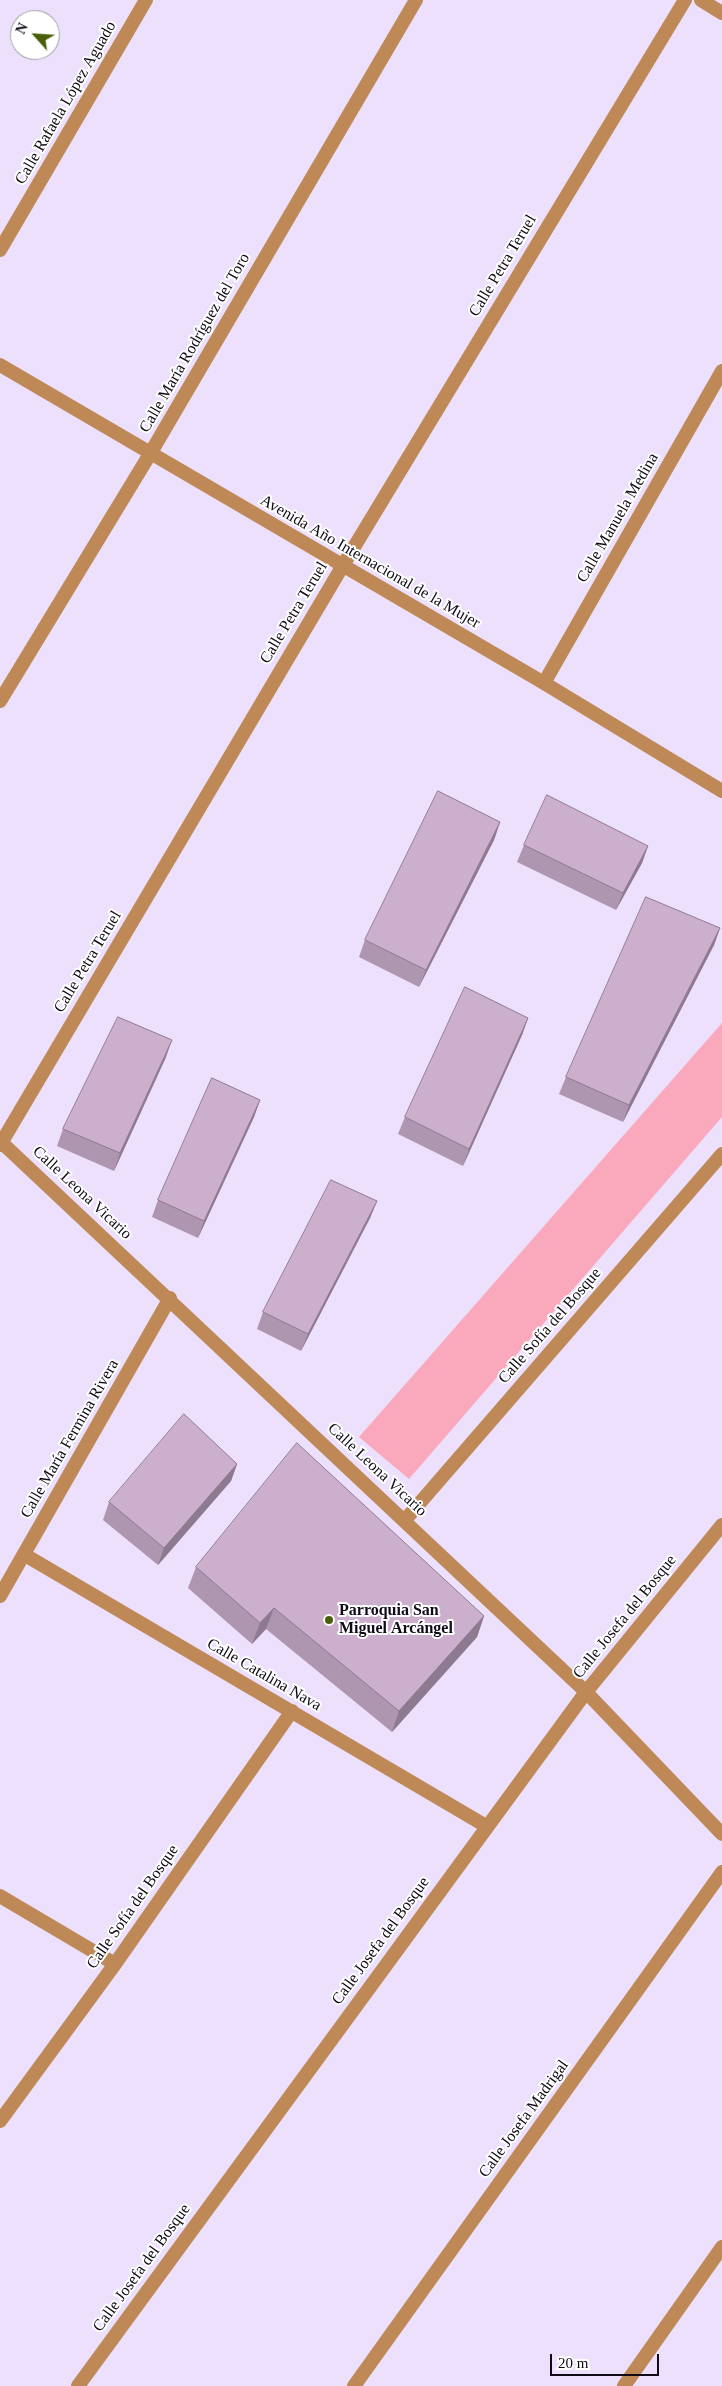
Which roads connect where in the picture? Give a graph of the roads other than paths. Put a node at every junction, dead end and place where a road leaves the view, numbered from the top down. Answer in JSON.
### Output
{"nodes":[{"id":1,"x":146,"y":0,"type":"edge"},
{"id":2,"x":416,"y":0,"type":"edge"},
{"id":3,"x":684,"y":0,"type":"edge"},
{"id":4,"x":701,"y":0,"type":"edge"},
{"id":5,"x":722,"y":13,"type":"edge"},
{"id":6,"x":0,"y":250,"type":"edge"},
{"id":7,"x":0,"y":365,"type":"edge"},
{"id":8,"x":722,"y":371,"type":"edge"},
{"id":9,"x":150,"y":454,"type":"junction"},
{"id":10,"x":342,"y":567,"type":"junction"},
{"id":11,"x":544,"y":683,"type":"junction"},
{"id":12,"x":0,"y":701,"type":"edge"},
{"id":13,"x":722,"y":791,"type":"edge"},
{"id":14,"x":1,"y":1142,"type":"edge"},
{"id":15,"x":722,"y":1154,"type":"edge"},
{"id":16,"x":170,"y":1298,"type":"junction"},
{"id":17,"x":405,"y":1520,"type":"junction"},
{"id":18,"x":722,"y":1525,"type":"edge"},
{"id":19,"x":25,"y":1554,"type":"junction"},
{"id":20,"x":0,"y":1596,"type":"edge"},
{"id":21,"x":586,"y":1692,"type":"junction"},
{"id":22,"x":292,"y":1711,"type":"junction"},
{"id":23,"x":486,"y":1826,"type":"junction"},
{"id":24,"x":722,"y":1834,"type":"edge"},
{"id":25,"x":722,"y":1872,"type":"edge"},
{"id":26,"x":0,"y":1896,"type":"edge"},
{"id":27,"x":115,"y":1964,"type":"junction"},
{"id":28,"x":0,"y":2122,"type":"edge"},
{"id":29,"x":722,"y":2247,"type":"edge"},
{"id":30,"x":78,"y":2386,"type":"edge"},
{"id":31,"x":354,"y":2386,"type":"edge"},
{"id":32,"x":624,"y":2386,"type":"edge"}],
"edges":[{"from":1,"to":6,"type":"street","name":"Calle Rafaela López Aguado"},
{"from":2,"to":9,"type":"street","name":"Calle María Rodríguez del Toro"},
{"from":3,"to":10,"type":"street","name":"Calle Petra Teruel"},
{"from":4,"to":5,"type":"street"},
{"from":7,"to":9,"type":"street","name":"Avenida Año Internacional de la Mujer"},
{"from":8,"to":11,"type":"street","name":"Calle Manuela Medina"},
{"from":9,"to":10,"type":"street","name":"Avenida Año Internacional de la Mujer"},
{"from":9,"to":12,"type":"street","name":"Calle María Rodríguez del Toro"},
{"from":10,"to":11,"type":"street","name":"Avenida Año Internacional de la Mujer"},
{"from":10,"to":14,"type":"street","name":"Calle Petra Teruel"},
{"from":11,"to":13,"type":"street","name":"Avenida Año Internacional de la Mujer"},
{"from":14,"to":16,"type":"street","name":"Calle Leona Vicario"},
{"from":15,"to":17,"type":"street","name":"Calle Sofía del Bosque"},
{"from":16,"to":17,"type":"street","name":"Calle Leona Vicario"},
{"from":16,"to":19,"type":"street","name":"Calle María Fermina Rivera"},
{"from":17,"to":21,"type":"street","name":"Calle Leona Vicario"},
{"from":18,"to":21,"type":"street","name":"Calle Josefa del Bosque"},
{"from":19,"to":20,"type":"street","name":"Calle María Fermina Rivera"},
{"from":19,"to":22,"type":"street","name":"Calle Catalina Nava"},
{"from":21,"to":23,"type":"street","name":"Calle Josefa del Bosque"},
{"from":21,"to":24,"type":"street","name":"Calle Leona Vicario"},
{"from":22,"to":23,"type":"street","name":"Calle Catalina Nava"},
{"from":22,"to":27,"type":"street","name":"Calle Sofía del Bosque"},
{"from":23,"to":30,"type":"street","name":"Calle Josefa del Bosque"},
{"from":25,"to":31,"type":"street","name":"Calle Josefa Madrigal"},
{"from":26,"to":27,"type":"street"},
{"from":27,"to":28,"type":"street","name":"Calle Sofía del Bosque"},
{"from":29,"to":32,"type":"street"}]}
